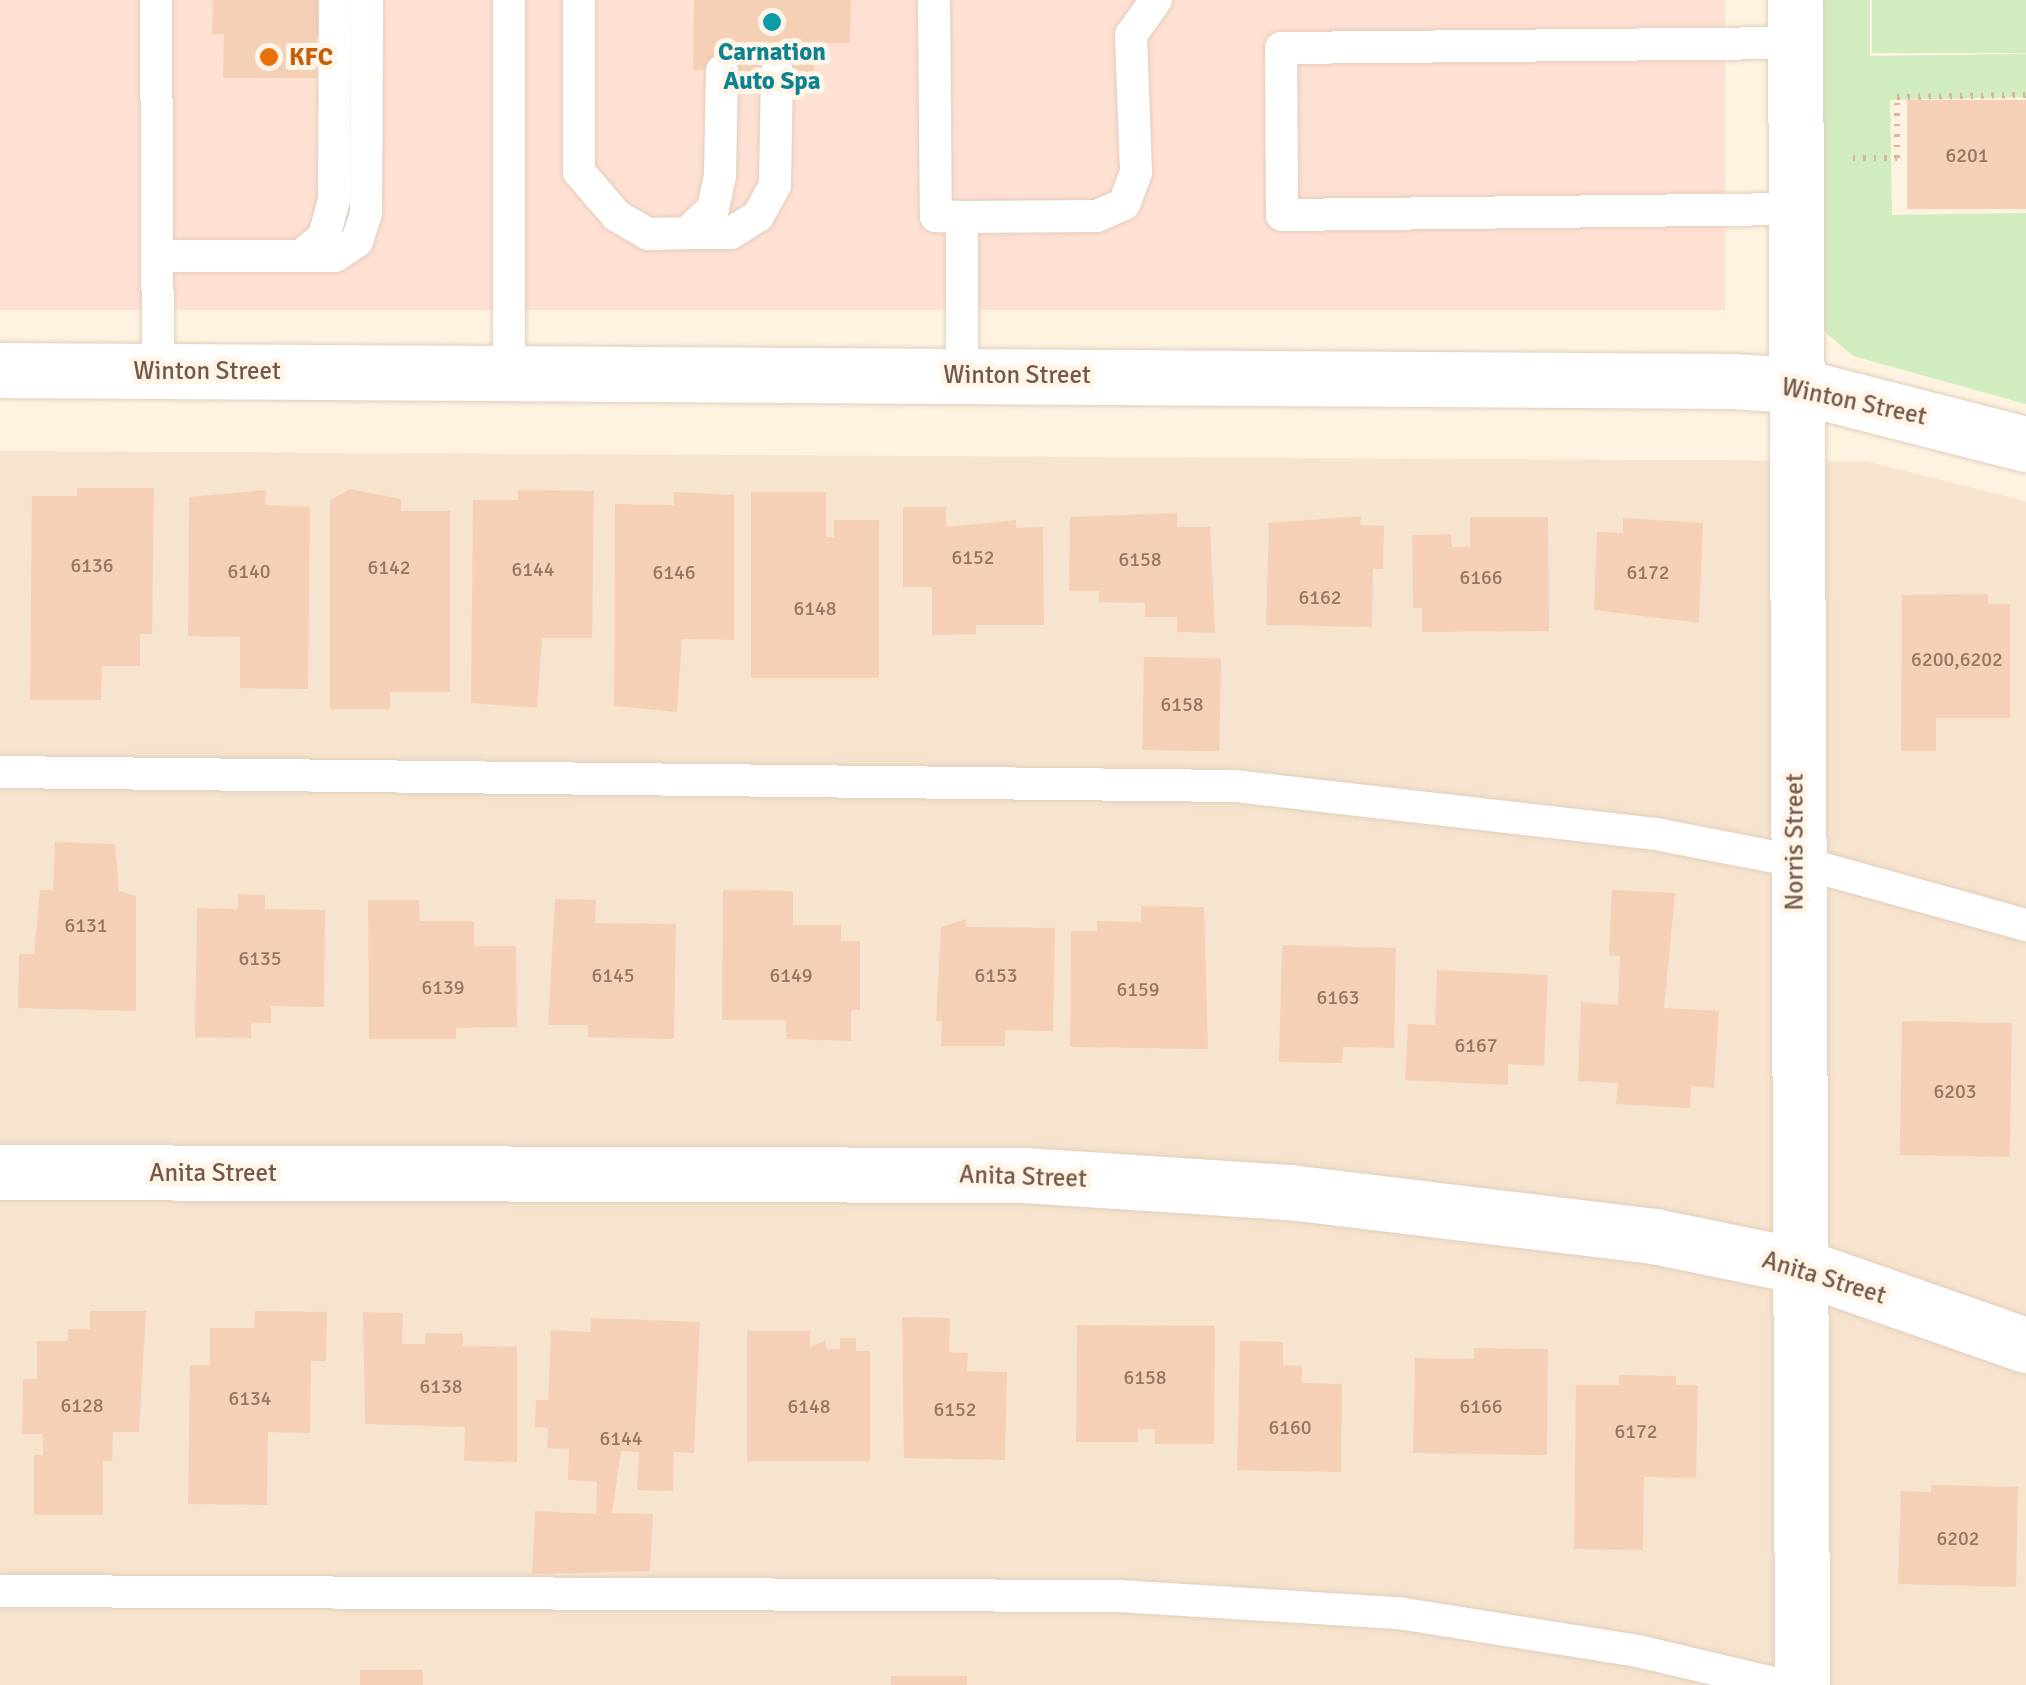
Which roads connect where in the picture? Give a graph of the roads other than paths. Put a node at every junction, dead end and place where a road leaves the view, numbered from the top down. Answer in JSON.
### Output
{"nodes":[{"id":1,"x":156,"y":0,"type":"edge"},
{"id":2,"x":335,"y":0,"type":"edge"},
{"id":3,"x":366,"y":0,"type":"edge"},
{"id":4,"x":509,"y":0,"type":"edge"},
{"id":5,"x":579,"y":0,"type":"edge"},
{"id":6,"x":934,"y":0,"type":"edge"},
{"id":7,"x":1156,"y":0,"type":"edge"},
{"id":8,"x":1796,"y":22,"type":"edge"},
{"id":9,"x":722,"y":71,"type":"dead end"},
{"id":10,"x":777,"y":72,"type":"dead end"},
{"id":11,"x":1795,"y":209,"type":"junction"},
{"id":12,"x":962,"y":217,"type":"junction"},
{"id":13,"x":688,"y":233,"type":"junction"},
{"id":14,"x":157,"y":256,"type":"junction"},
{"id":15,"x":301,"y":256,"type":"junction"},
{"id":16,"x":0,"y":370,"type":"edge"},
{"id":17,"x":158,"y":371,"type":"junction"},
{"id":18,"x":508,"y":373,"type":"junction"},
{"id":19,"x":962,"y":375,"type":"junction"},
{"id":20,"x":1794,"y":385,"type":"junction"},
{"id":21,"x":2026,"y":444,"type":"edge"},
{"id":22,"x":0,"y":772,"type":"edge"},
{"id":23,"x":1795,"y":862,"type":"junction"},
{"id":24,"x":2026,"y":925,"type":"edge"},
{"id":25,"x":0,"y":1172,"type":"edge"},
{"id":26,"x":1800,"y":1266,"type":"junction"},
{"id":27,"x":2026,"y":1344,"type":"edge"},
{"id":28,"x":0,"y":1590,"type":"edge"},
{"id":29,"x":1782,"y":1685,"type":"edge"},
{"id":30,"x":1802,"y":1685,"type":"edge"}],
"edges":[{"from":1,"to":14,"type":"lane"},
{"from":2,"to":15,"type":"lane"},
{"from":3,"to":15,"type":"lane"},
{"from":4,"to":18,"type":"lane"},
{"from":5,"to":13,"type":"lane"},
{"from":6,"to":12,"type":"lane"},
{"from":7,"to":12,"type":"lane"},
{"from":8,"to":11,"type":"street","name":"Norris Street"},
{"from":8,"to":11,"type":"lane"},
{"from":9,"to":13,"type":"lane"},
{"from":10,"to":13,"type":"lane"},
{"from":11,"to":20,"type":"street","name":"Norris Street"},
{"from":12,"to":19,"type":"lane"},
{"from":14,"to":15,"type":"lane"},
{"from":14,"to":17,"type":"lane"},
{"from":16,"to":17,"type":"street","name":"Winton Street"},
{"from":17,"to":18,"type":"street","name":"Winton Street"},
{"from":18,"to":19,"type":"street","name":"Winton Street"},
{"from":19,"to":20,"type":"street","name":"Winton Street"},
{"from":20,"to":21,"type":"street","name":"Winton Street"},
{"from":20,"to":23,"type":"street","name":"Norris Street"},
{"from":22,"to":23,"type":"lane"},
{"from":23,"to":24,"type":"lane"},
{"from":23,"to":26,"type":"street","name":"Norris Street"},
{"from":25,"to":26,"type":"street","name":"Anita Street"},
{"from":26,"to":27,"type":"street","name":"Anita Street"},
{"from":26,"to":30,"type":"street","name":"Norris Street"},
{"from":28,"to":29,"type":"lane"}]}
